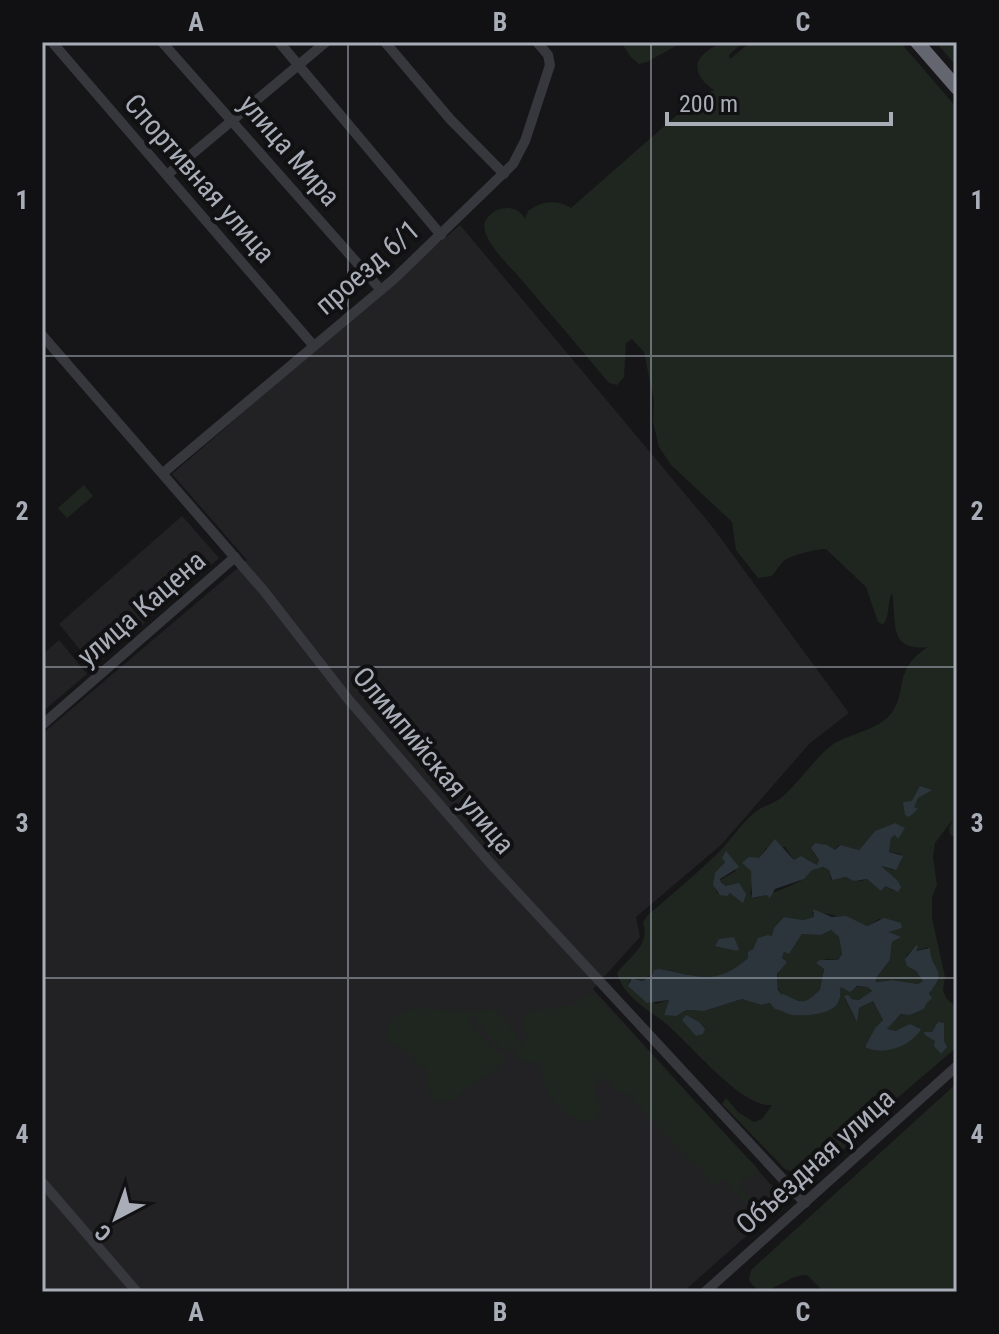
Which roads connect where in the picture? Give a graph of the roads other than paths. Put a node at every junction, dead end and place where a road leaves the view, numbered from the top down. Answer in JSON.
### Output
{"nodes":[{"id":1,"x":52,"y":42,"type":"edge"},
{"id":2,"x":162,"y":42,"type":"edge"},
{"id":3,"x":279,"y":42,"type":"edge"},
{"id":4,"x":326,"y":42,"type":"edge"},
{"id":5,"x":385,"y":42,"type":"edge"},
{"id":6,"x":537,"y":42,"type":"edge"},
{"id":7,"x":917,"y":42,"type":"edge"},
{"id":8,"x":300,"y":65,"type":"junction"},
{"id":9,"x":957,"y":88,"type":"edge"},
{"id":10,"x":233,"y":122,"type":"junction"},
{"id":11,"x":504,"y":174,"type":"junction"},
{"id":12,"x":167,"y":175,"type":"junction"},
{"id":13,"x":441,"y":235,"type":"junction"},
{"id":14,"x":381,"y":290,"type":"junction"},
{"id":15,"x":42,"y":335,"type":"edge"},
{"id":16,"x":313,"y":345,"type":"junction"},
{"id":17,"x":163,"y":473,"type":"junction"},
{"id":18,"x":235,"y":557,"type":"junction"},
{"id":19,"x":42,"y":725,"type":"edge"},
{"id":20,"x":957,"y":1066,"type":"edge"},
{"id":21,"x":42,"y":1182,"type":"edge"},
{"id":22,"x":805,"y":1203,"type":"junction"},
{"id":23,"x":137,"y":1292,"type":"edge"},
{"id":24,"x":705,"y":1292,"type":"edge"}],
"edges":[{"from":1,"to":12,"type":"street","name":"Спортивная улица"},
{"from":2,"to":10,"type":"street","name":"улица Мира"},
{"from":3,"to":8,"type":"street"},
{"from":4,"to":8,"type":"street"},
{"from":5,"to":11,"type":"street"},
{"from":6,"to":11,"type":"street","name":"проезд 6/1"},
{"from":7,"to":9,"type":"highway"},
{"from":8,"to":10,"type":"street"},
{"from":8,"to":13,"type":"street"},
{"from":10,"to":12,"type":"street"},
{"from":10,"to":14,"type":"street","name":"улица Мира"},
{"from":11,"to":13,"type":"street","name":"проезд 6/1"},
{"from":12,"to":16,"type":"street","name":"Спортивная улица"},
{"from":13,"to":14,"type":"street","name":"проезд 6/1"},
{"from":14,"to":16,"type":"street","name":"проезд 6/1"},
{"from":15,"to":17,"type":"street","name":"Олимпийская улица"},
{"from":16,"to":17,"type":"street","name":"проезд 6/1"},
{"from":17,"to":18,"type":"street","name":"Олимпийская улица"},
{"from":18,"to":19,"type":"street","name":"улица Кацена"},
{"from":18,"to":22,"type":"street","name":"Олимпийская улица"},
{"from":20,"to":22,"type":"street","name":"Объездная улица"},
{"from":21,"to":23,"type":"street"},
{"from":22,"to":24,"type":"street","name":"Объездная улица"}]}
